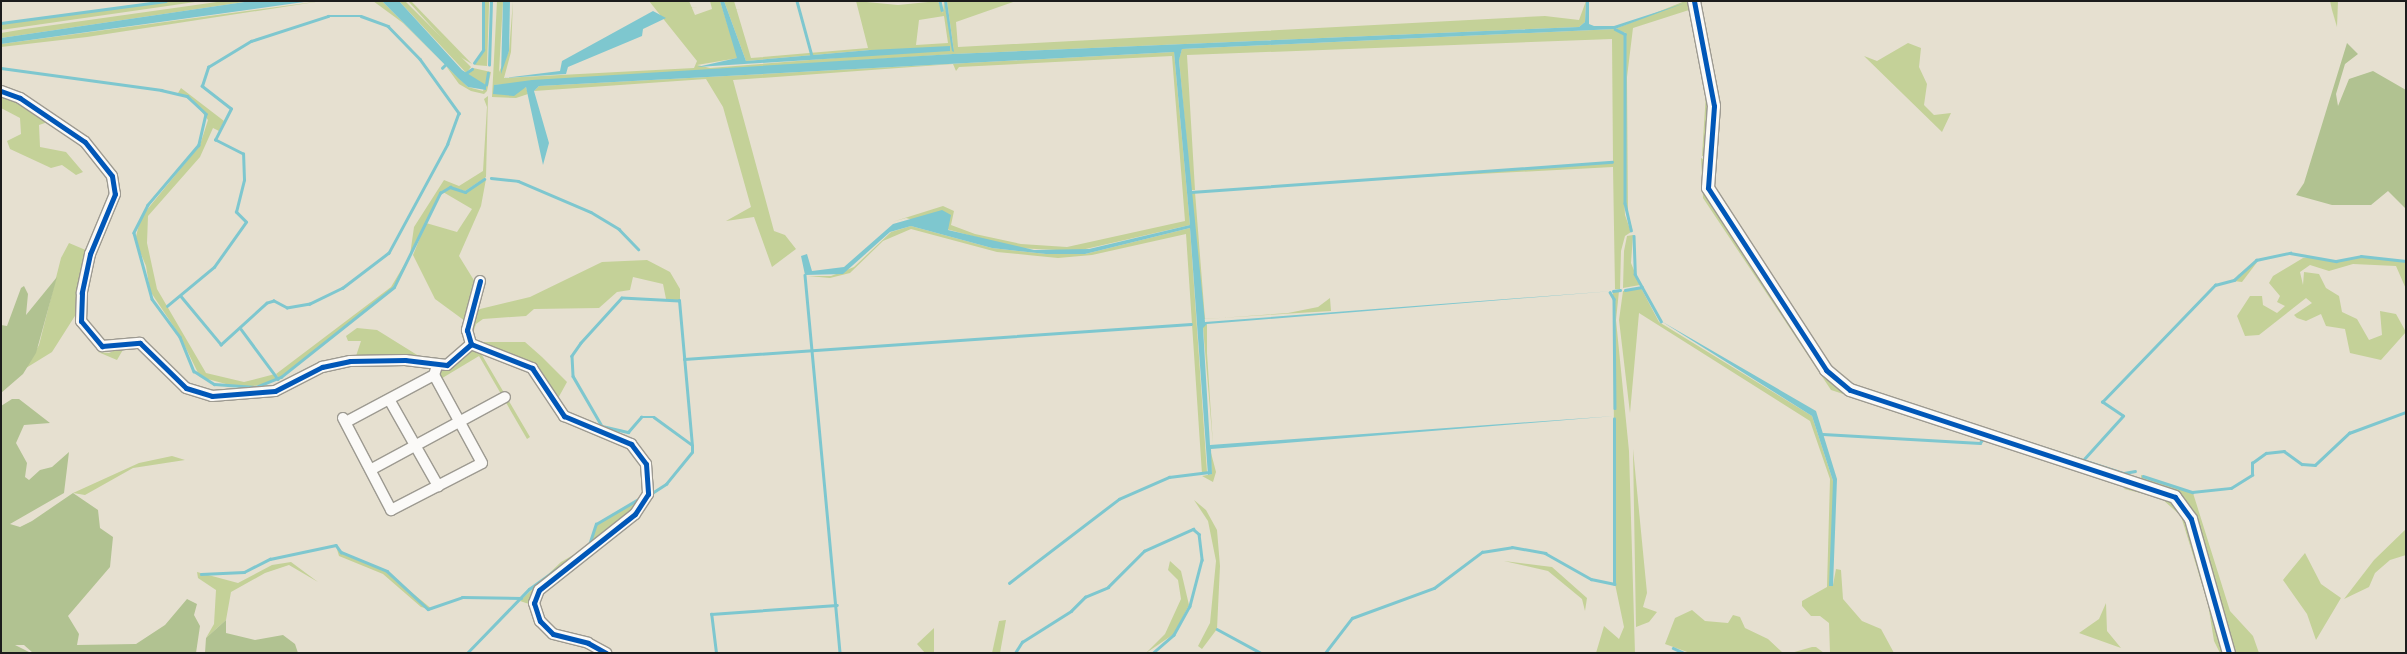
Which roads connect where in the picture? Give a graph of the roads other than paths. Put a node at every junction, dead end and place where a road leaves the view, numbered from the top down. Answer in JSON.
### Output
{"nodes":[{"id":1,"x":1694,"y":1,"type":"edge"},
{"id":2,"x":1,"y":91,"type":"edge"},
{"id":3,"x":480,"y":281,"type":"dead end"},
{"id":4,"x":471,"y":344,"type":"junction"},
{"id":5,"x":436,"y":370,"type":"junction"},
{"id":6,"x":505,"y":397,"type":"dead end"},
{"id":7,"x":390,"y":401,"type":"junction"},
{"id":8,"x":460,"y":421,"type":"junction"},
{"id":9,"x":414,"y":446,"type":"junction"},
{"id":10,"x":372,"y":469,"type":"junction"},
{"id":11,"x":438,"y":486,"type":"junction"},
{"id":12,"x":606,"y":653,"type":"edge"},
{"id":13,"x":2230,"y":653,"type":"edge"}],
"edges":[{"from":1,"to":13,"type":"street"},
{"from":2,"to":5,"type":"street"},
{"from":3,"to":4,"type":"street"},
{"from":4,"to":5,"type":"street"},
{"from":4,"to":12,"type":"street"},
{"from":5,"to":7,"type":"street"},
{"from":5,"to":8,"type":"street"},
{"from":6,"to":8,"type":"street"},
{"from":7,"to":9,"type":"street"},
{"from":7,"to":10,"type":"street"},
{"from":8,"to":9,"type":"street"},
{"from":8,"to":11,"type":"street"},
{"from":9,"to":10,"type":"street"},
{"from":9,"to":11,"type":"street"},
{"from":10,"to":11,"type":"street"}]}
